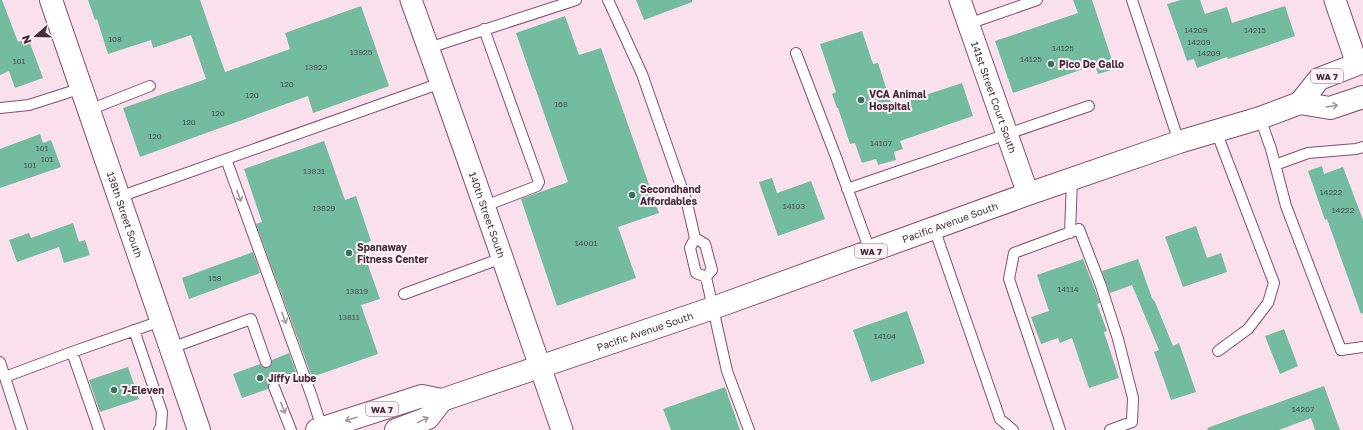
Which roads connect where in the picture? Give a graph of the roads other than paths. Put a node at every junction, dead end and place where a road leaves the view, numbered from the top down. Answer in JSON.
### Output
{"nodes":[{"id":1,"x":51,"y":0,"type":"edge"},
{"id":2,"x":411,"y":0,"type":"edge"},
{"id":3,"x":576,"y":0,"type":"edge"},
{"id":4,"x":608,"y":0,"type":"edge"},
{"id":5,"x":960,"y":0,"type":"edge"},
{"id":6,"x":1037,"y":0,"type":"edge"},
{"id":7,"x":1132,"y":0,"type":"edge"},
{"id":8,"x":1335,"y":0,"type":"edge"},
{"id":9,"x":968,"y":24,"type":"junction"},
{"id":10,"x":484,"y":29,"type":"junction"},
{"id":11,"x":429,"y":48,"type":"junction"},
{"id":12,"x":796,"y":53,"type":"dead end"},
{"id":13,"x":1360,"y":63,"type":"edge"},
{"id":14,"x":441,"y":83,"type":"junction"},
{"id":15,"x":150,"y":86,"type":"dead end"},
{"id":16,"x":82,"y":88,"type":"junction"},
{"id":17,"x":1363,"y":97,"type":"edge"},
{"id":18,"x":1300,"y":103,"type":"junction"},
{"id":19,"x":1089,"y":106,"type":"dead end"},
{"id":20,"x":0,"y":108,"type":"edge"},
{"id":21,"x":89,"y":110,"type":"junction"},
{"id":22,"x":1260,"y":118,"type":"junction"},
{"id":23,"x":1216,"y":131,"type":"junction"},
{"id":24,"x":1007,"y":134,"type":"junction"},
{"id":25,"x":1179,"y":142,"type":"junction"},
{"id":26,"x":1363,"y":147,"type":"edge"},
{"id":27,"x":226,"y":159,"type":"junction"},
{"id":28,"x":1275,"y":165,"type":"junction"},
{"id":29,"x":1072,"y":179,"type":"junction"},
{"id":30,"x":847,"y":189,"type":"junction"},
{"id":31,"x":1028,"y":194,"type":"junction"},
{"id":32,"x":119,"y":197,"type":"junction"},
{"id":33,"x":485,"y":206,"type":"junction"},
{"id":34,"x":934,"y":228,"type":"junction"},
{"id":35,"x":1070,"y":233,"type":"junction"},
{"id":36,"x":695,"y":238,"type":"junction"},
{"id":37,"x":870,"y":251,"type":"junction"},
{"id":38,"x":502,"y":258,"type":"junction"},
{"id":39,"x":706,"y":277,"type":"junction"},
{"id":40,"x":404,"y":294,"type":"dead end"},
{"id":41,"x":713,"y":308,"type":"junction"},
{"id":42,"x":161,"y":321,"type":"junction"},
{"id":43,"x":134,"y":330,"type":"junction"},
{"id":44,"x":1363,"y":347,"type":"edge"},
{"id":45,"x":171,"y":348,"type":"junction"},
{"id":46,"x":1218,"y":351,"type":"dead end"},
{"id":47,"x":72,"y":352,"type":"junction"},
{"id":48,"x":0,"y":362,"type":"edge"},
{"id":49,"x":266,"y":362,"type":"dead end"},
{"id":50,"x":540,"y":366,"type":"junction"},
{"id":51,"x":5,"y":376,"type":"junction"},
{"id":52,"x":274,"y":386,"type":"dead end"},
{"id":53,"x":442,"y":400,"type":"junction"},
{"id":54,"x":319,"y":429,"type":"edge"},
{"id":55,"x":22,"y":430,"type":"edge"},
{"id":56,"x":99,"y":430,"type":"edge"},
{"id":57,"x":159,"y":430,"type":"edge"},
{"id":58,"x":199,"y":430,"type":"edge"},
{"id":59,"x":291,"y":430,"type":"edge"},
{"id":60,"x":396,"y":430,"type":"edge"},
{"id":61,"x":562,"y":430,"type":"edge"},
{"id":62,"x":749,"y":430,"type":"edge"},
{"id":63,"x":1013,"y":430,"type":"edge"},
{"id":64,"x":1060,"y":430,"type":"edge"},
{"id":65,"x":1110,"y":430,"type":"edge"}],
"edges":[{"from":1,"to":16,"type":"main road","name":"138th Street South"},
{"from":2,"to":11,"type":"street","name":"140th Street South"},
{"from":3,"to":10,"type":"lane"},
{"from":4,"to":36,"type":"lane"},
{"from":5,"to":9,"type":"street","name":"141st Street Court South"},
{"from":6,"to":9,"type":"lane"},
{"from":7,"to":25,"type":"lane"},
{"from":8,"to":13,"type":"street"},
{"from":9,"to":24,"type":"street","name":"141st Street Court South"},
{"from":10,"to":11,"type":"lane"},
{"from":10,"to":33,"type":"lane"},
{"from":11,"to":14,"type":"street","name":"140th Street South"},
{"from":12,"to":30,"type":"lane"},
{"from":13,"to":18,"type":"main road","number":"WA 7"},
{"from":14,"to":27,"type":"lane"},
{"from":14,"to":33,"type":"street","name":"140th Street South"},
{"from":15,"to":21,"type":"lane"},
{"from":16,"to":20,"type":"lane"},
{"from":16,"to":21,"type":"main road","name":"138th Street South"},
{"from":18,"to":17,"type":"main road","one_way":true},
{"from":18,"to":22,"type":"main road","name":"Pacific Avenue South","number":"WA 7"},
{"from":19,"to":24,"type":"lane"},
{"from":21,"to":32,"type":"main road","name":"138th Street South"},
{"from":22,"to":23,"type":"main road","name":"Pacific Avenue South","number":"WA 7"},
{"from":22,"to":28,"type":"lane"},
{"from":23,"to":25,"type":"main road","name":"Pacific Avenue South","number":"WA 7"},
{"from":23,"to":46,"type":"lane"},
{"from":24,"to":30,"type":"lane"},
{"from":24,"to":31,"type":"street","name":"141st Street Court South"},
{"from":25,"to":29,"type":"main road","name":"Pacific Avenue South","number":"WA 7"},
{"from":26,"to":28,"type":"lane"},
{"from":27,"to":32,"type":"lane"},
{"from":27,"to":54,"type":"lane","one_way":true},
{"from":28,"to":44,"type":"lane"},
{"from":29,"to":31,"type":"main road","name":"Pacific Avenue South","number":"WA 7"},
{"from":29,"to":35,"type":"lane"},
{"from":30,"to":37,"type":"lane"},
{"from":31,"to":34,"type":"main road","name":"Pacific Avenue South","number":"WA 7"},
{"from":32,"to":42,"type":"main road","name":"138th Street South"},
{"from":33,"to":38,"type":"street","name":"140th Street South"},
{"from":34,"to":37,"type":"main road","name":"Pacific Avenue South","number":"WA 7"},
{"from":34,"to":63,"type":"lane"},
{"from":35,"to":64,"type":"lane"},
{"from":35,"to":65,"type":"lane"},
{"from":36,"to":39,"type":"lane"},
{"from":36,"to":39,"type":"lane"},
{"from":37,"to":41,"type":"main road","name":"Pacific Avenue South","number":"WA 7"},
{"from":38,"to":40,"type":"lane"},
{"from":38,"to":50,"type":"street","name":"140th Street South"},
{"from":39,"to":41,"type":"lane"},
{"from":41,"to":50,"type":"main road","name":"Pacific Avenue South","number":"WA 7"},
{"from":41,"to":62,"type":"lane"},
{"from":42,"to":43,"type":"lane"},
{"from":42,"to":45,"type":"main road","name":"138th Street South"},
{"from":43,"to":47,"type":"lane"},
{"from":43,"to":57,"type":"lane"},
{"from":45,"to":49,"type":"lane"},
{"from":45,"to":58,"type":"main road","name":"138th Street South"},
{"from":47,"to":51,"type":"lane"},
{"from":47,"to":56,"type":"lane"},
{"from":48,"to":51,"type":"lane"},
{"from":50,"to":53,"type":"main road","name":"Pacific Avenue South","number":"WA 7"},
{"from":50,"to":61,"type":"street","name":"140th Street South"},
{"from":51,"to":55,"type":"lane"},
{"from":52,"to":59,"type":"lane","one_way":true},
{"from":53,"to":54,"type":"main road","number":"WA 7","one_way":true},
{"from":60,"to":53,"type":"main road","number":"WA 7","one_way":true}]}
